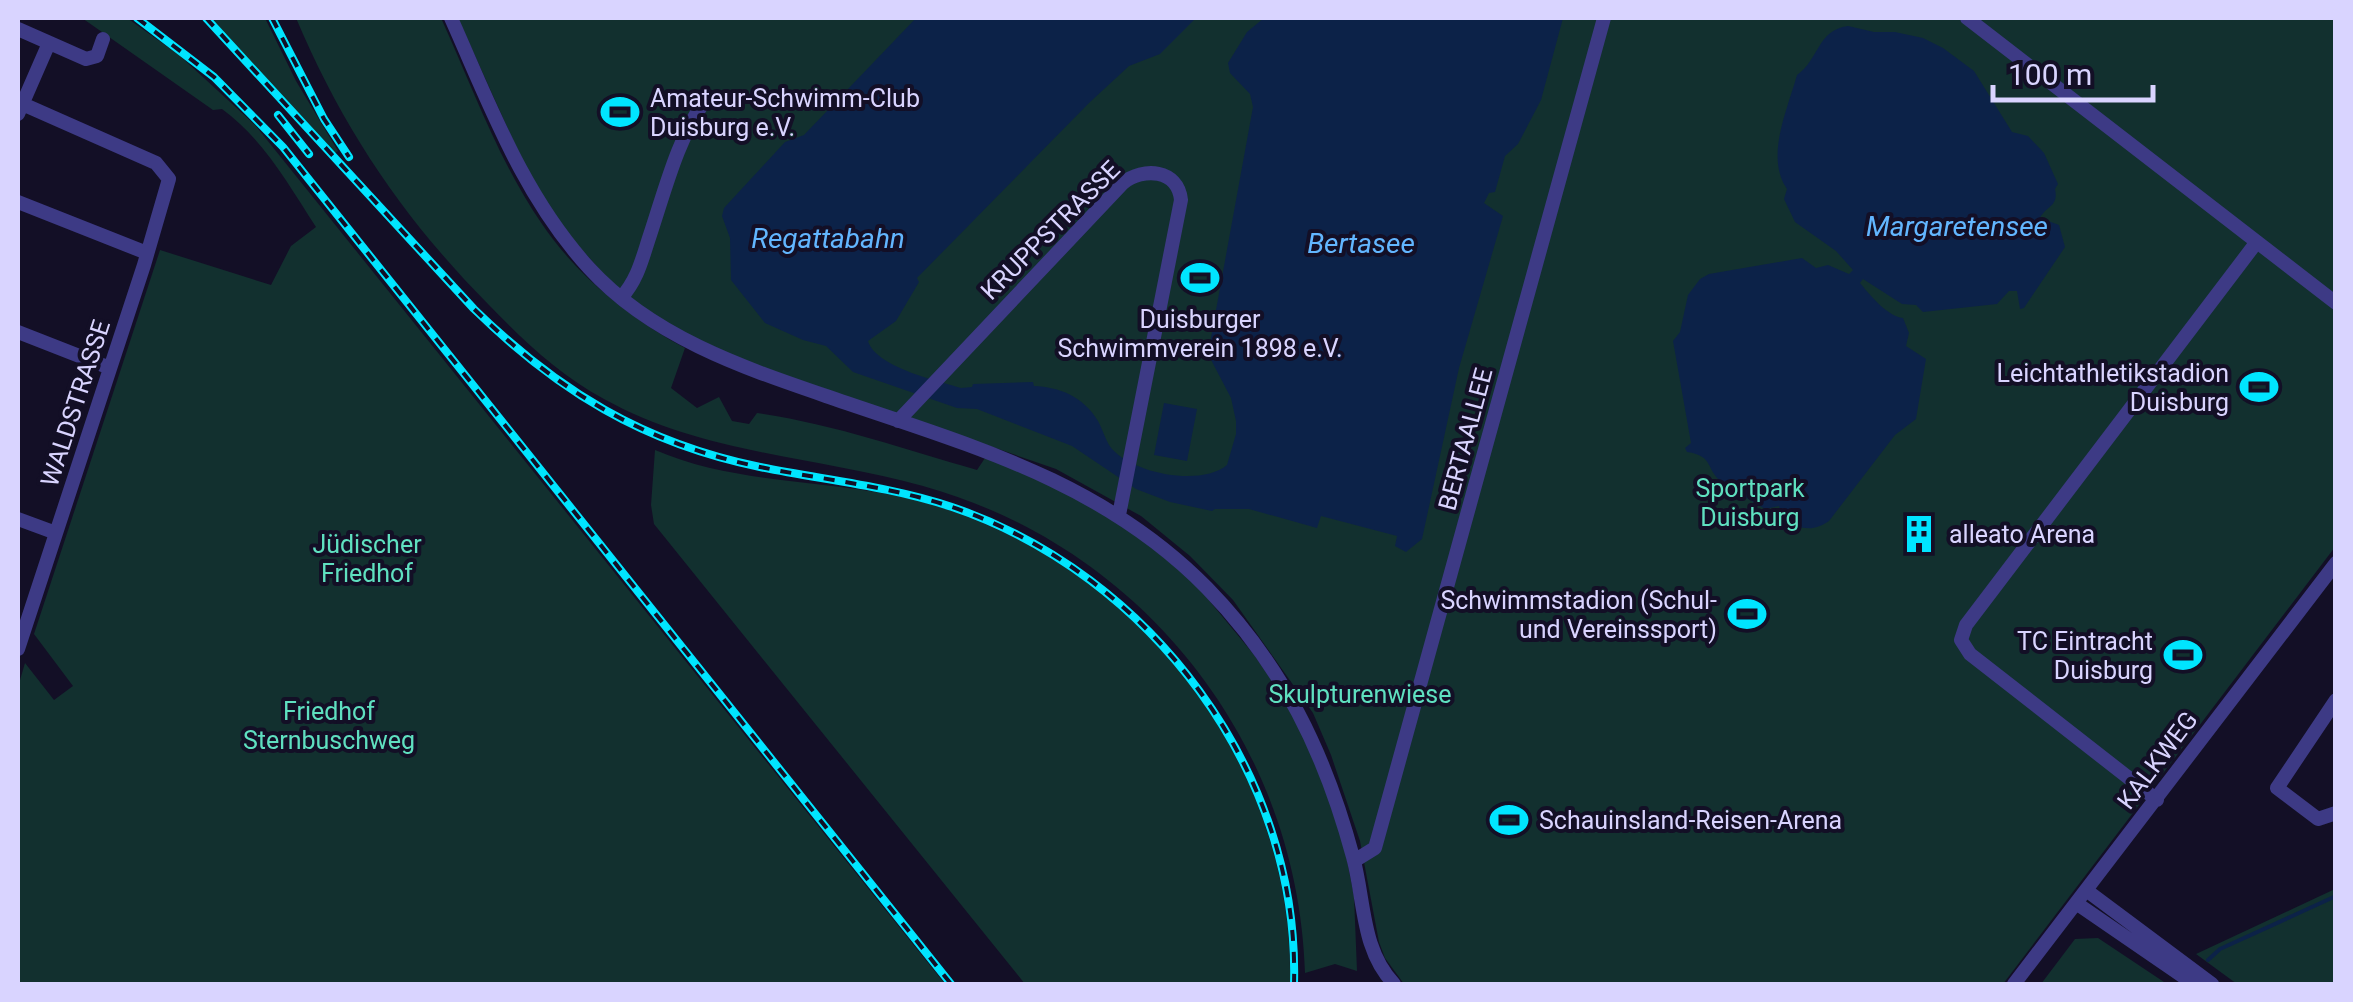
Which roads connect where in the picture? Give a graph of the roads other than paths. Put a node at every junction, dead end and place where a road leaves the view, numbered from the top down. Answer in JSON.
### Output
{"nodes":[{"id":1,"x":451,"y":18,"type":"edge"},
{"id":2,"x":1604,"y":18,"type":"edge"},
{"id":3,"x":1967,"y":18,"type":"edge"},
{"id":4,"x":18,"y":28,"type":"edge"},
{"id":5,"x":103,"y":38,"type":"dead end"},
{"id":6,"x":49,"y":43,"type":"junction"},
{"id":7,"x":706,"y":99,"type":"dead end"},
{"id":8,"x":19,"y":106,"type":"edge"},
{"id":9,"x":18,"y":202,"type":"edge"},
{"id":10,"x":2256,"y":243,"type":"junction"},
{"id":11,"x":147,"y":253,"type":"junction"},
{"id":12,"x":621,"y":298,"type":"junction"},
{"id":13,"x":2336,"y":303,"type":"edge"},
{"id":14,"x":18,"y":332,"type":"edge"},
{"id":15,"x":110,"y":368,"type":"junction"},
{"id":16,"x":898,"y":421,"type":"junction"},
{"id":17,"x":1119,"y":515,"type":"junction"},
{"id":18,"x":18,"y":519,"type":"edge"},
{"id":19,"x":56,"y":533,"type":"junction"},
{"id":20,"x":2336,"y":563,"type":"edge"},
{"id":21,"x":18,"y":649,"type":"edge"},
{"id":22,"x":2336,"y":700,"type":"edge"},
{"id":23,"x":2157,"y":800,"type":"junction"},
{"id":24,"x":2336,"y":813,"type":"edge"},
{"id":25,"x":1354,"y":861,"type":"junction"},
{"id":26,"x":2086,"y":890,"type":"junction"},
{"id":27,"x":2076,"y":903,"type":"junction"},
{"id":28,"x":1394,"y":984,"type":"edge"},
{"id":29,"x":2014,"y":984,"type":"edge"},
{"id":30,"x":2194,"y":984,"type":"edge"},
{"id":31,"x":2212,"y":984,"type":"edge"}],
"edges":[{"from":1,"to":12,"type":"street"},
{"from":2,"to":25,"type":"street","name":"BERTAALLEE"},
{"from":3,"to":10,"type":"street"},
{"from":4,"to":6,"type":"street"},
{"from":5,"to":6,"type":"street"},
{"from":6,"to":8,"type":"street"},
{"from":7,"to":12,"type":"street"},
{"from":8,"to":11,"type":"street","name":"WALDSTRASSE"},
{"from":9,"to":11,"type":"street"},
{"from":10,"to":13,"type":"street"},
{"from":10,"to":23,"type":"street"},
{"from":11,"to":15,"type":"street","name":"WALDSTRASSE"},
{"from":12,"to":16,"type":"street"},
{"from":14,"to":15,"type":"street"},
{"from":15,"to":19,"type":"street","name":"WALDSTRASSE"},
{"from":16,"to":17,"type":"street"},
{"from":16,"to":17,"type":"street","name":"KRUPPSTRASSE"},
{"from":17,"to":25,"type":"street"},
{"from":18,"to":19,"type":"street"},
{"from":19,"to":21,"type":"street","name":"WALDSTRASSE"},
{"from":20,"to":23,"type":"street","name":"KALKWEG"},
{"from":22,"to":24,"type":"street"},
{"from":23,"to":26,"type":"street","name":"KALKWEG"},
{"from":25,"to":28,"type":"street"},
{"from":26,"to":27,"type":"street","name":"KALKWEG"},
{"from":26,"to":31,"type":"street"},
{"from":27,"to":29,"type":"street","name":"KALKWEG"},
{"from":27,"to":30,"type":"street"}]}
